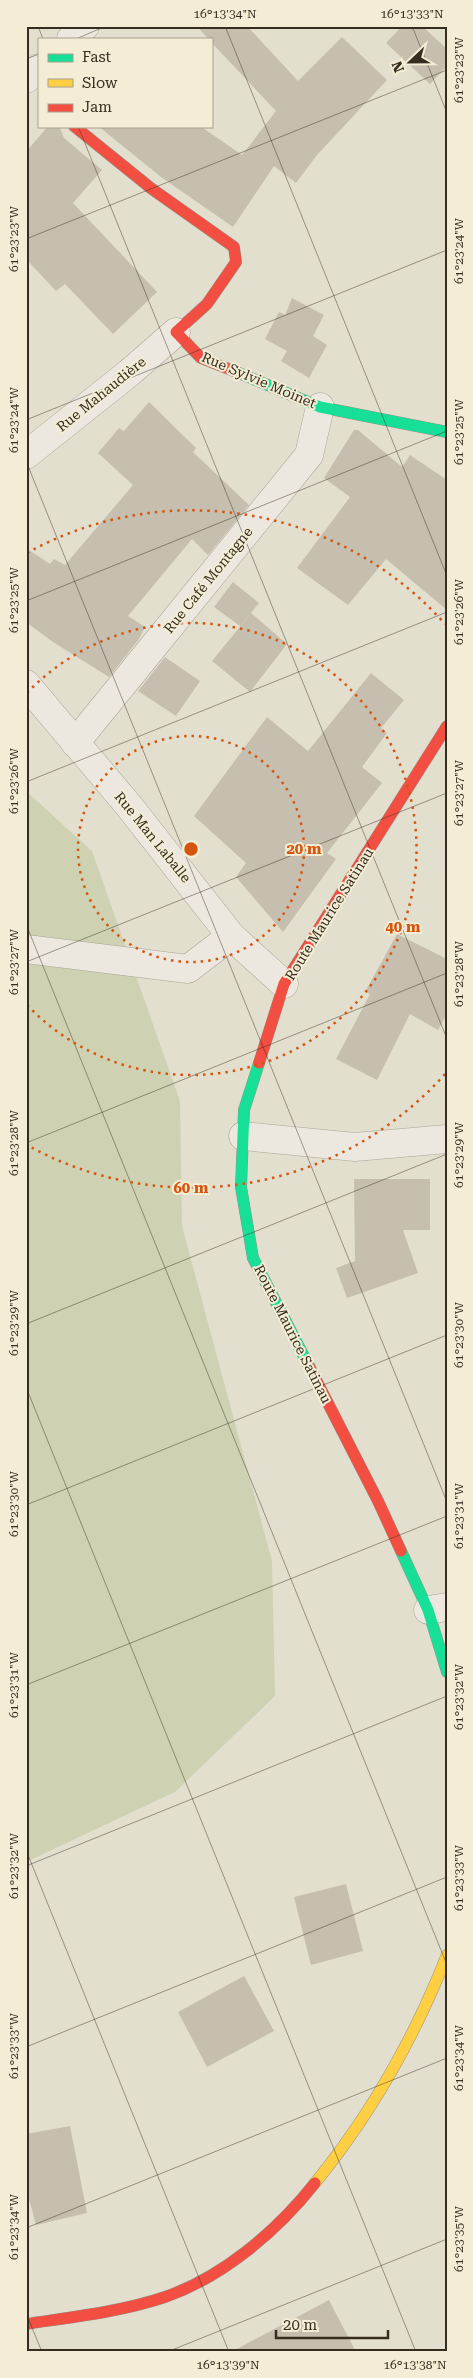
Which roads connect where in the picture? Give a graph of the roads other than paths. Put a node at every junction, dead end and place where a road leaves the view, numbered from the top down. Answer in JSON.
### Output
{"nodes":[{"id":1,"x":84,"y":26,"type":"edge"},
{"id":2,"x":72,"y":38,"type":"edge"},
{"id":3,"x":38,"y":69,"type":"edge"},
{"id":4,"x":26,"y":79,"type":"edge"},
{"id":5,"x":26,"y":83,"type":"edge"},
{"id":6,"x":38,"y":93,"type":"edge"},
{"id":7,"x":76,"y":128,"type":"edge"},
{"id":8,"x":176,"y":332,"type":"junction"},
{"id":9,"x":320,"y":407,"type":"junction"},
{"id":10,"x":447,"y":432,"type":"edge"},
{"id":11,"x":26,"y":455,"type":"edge"},
{"id":12,"x":26,"y":684,"type":"edge"},
{"id":13,"x":447,"y":726,"type":"edge"},
{"id":14,"x":75,"y":743,"type":"junction"},
{"id":15,"x":231,"y":936,"type":"junction"},
{"id":16,"x":26,"y":949,"type":"edge"},
{"id":17,"x":284,"y":984,"type":"junction"},
{"id":18,"x":243,"y":1136,"type":"junction"},
{"id":19,"x":447,"y":1139,"type":"edge"},
{"id":20,"x":437,"y":1609,"type":"edge"},
{"id":21,"x":447,"y":1672,"type":"edge"},
{"id":22,"x":447,"y":1955,"type":"edge"},
{"id":23,"x":26,"y":2324,"type":"edge"}],
"edges":[{"from":1,"to":2,"type":"street"},
{"from":3,"to":4,"type":"street"},
{"from":5,"to":6,"type":"street"},
{"from":7,"to":8,"type":"main road"},
{"from":8,"to":9,"type":"main road","name":"Rue Sylvie Moinet"},
{"from":8,"to":11,"type":"street","name":"Rue Mahaudière"},
{"from":9,"to":10,"type":"main road","name":"Rue Sylvie Moinet"},
{"from":9,"to":14,"type":"street","name":"Rue Café Montagne"},
{"from":12,"to":14,"type":"street","name":"Rue Man Laballe"},
{"from":13,"to":17,"type":"main road","name":"Route Maurice Satinau"},
{"from":14,"to":15,"type":"street","name":"Rue Man Laballe"},
{"from":15,"to":16,"type":"street"},
{"from":15,"to":17,"type":"street","name":"Rue Man Laballe"},
{"from":17,"to":18,"type":"main road","name":"Route Maurice Satinau"},
{"from":18,"to":19,"type":"street"},
{"from":18,"to":20,"type":"main road","name":"Route Maurice Satinau"},
{"from":20,"to":21,"type":"main road","name":"Route Maurice Satinau"},
{"from":22,"to":23,"type":"main road"}]}
